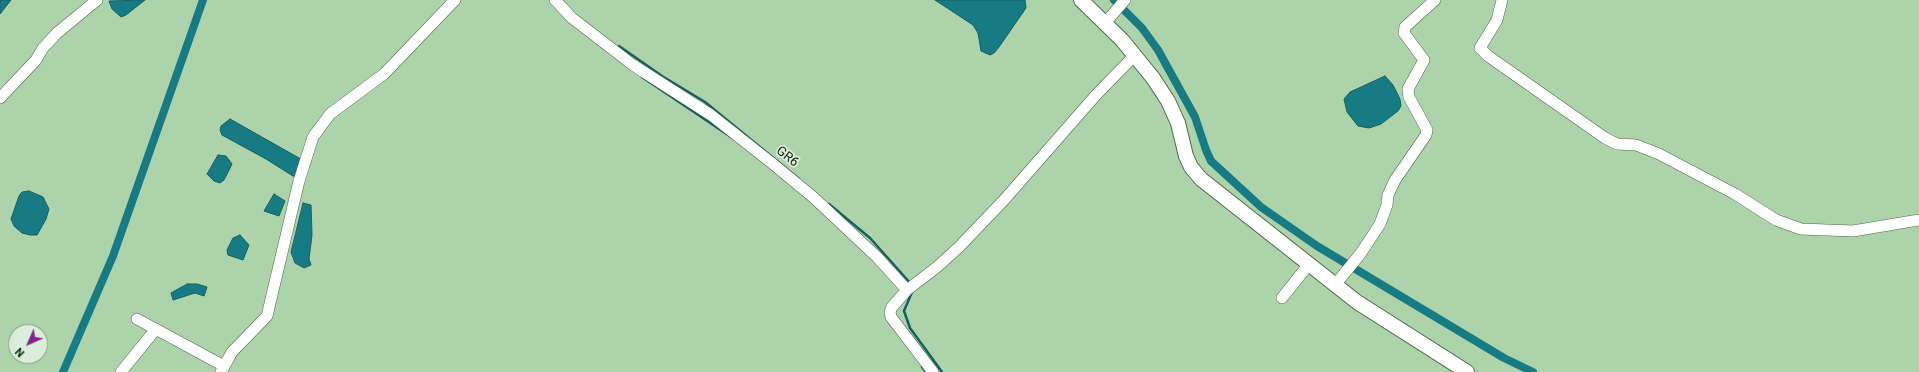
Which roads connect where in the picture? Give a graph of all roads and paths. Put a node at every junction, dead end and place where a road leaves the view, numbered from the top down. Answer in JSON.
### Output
{"nodes":[{"id":1,"x":96,"y":0,"type":"edge"},
{"id":2,"x":455,"y":0,"type":"edge"},
{"id":3,"x":555,"y":0,"type":"edge"},
{"id":4,"x":1081,"y":0,"type":"edge"},
{"id":5,"x":1125,"y":0,"type":"edge"},
{"id":6,"x":1435,"y":0,"type":"edge"},
{"id":7,"x":1502,"y":0,"type":"edge"},
{"id":8,"x":1107,"y":21,"type":"junction"},
{"id":9,"x":1135,"y":55,"type":"junction"},
{"id":10,"x":0,"y":98,"type":"edge"},
{"id":11,"x":1919,"y":220,"type":"edge"},
{"id":12,"x":1309,"y":264,"type":"junction"},
{"id":13,"x":1335,"y":285,"type":"junction"},
{"id":14,"x":907,"y":290,"type":"junction"},
{"id":15,"x":1282,"y":298,"type":"dead end"},
{"id":16,"x":137,"y":319,"type":"dead end"},
{"id":17,"x":156,"y":329,"type":"junction"},
{"id":18,"x":222,"y":369,"type":"edge"},
{"id":19,"x":1457,"y":370,"type":"edge"},
{"id":20,"x":121,"y":372,"type":"edge"},
{"id":21,"x":933,"y":372,"type":"edge"}],
"edges":[{"from":1,"to":10,"type":"street"},
{"from":2,"to":18,"type":"street"},
{"from":3,"to":14,"type":"street","name":"GR6"},
{"from":4,"to":8,"type":"main road"},
{"from":5,"to":8,"type":"street"},
{"from":6,"to":13,"type":"street"},
{"from":7,"to":11,"type":"street"},
{"from":8,"to":9,"type":"main road"},
{"from":9,"to":12,"type":"main road"},
{"from":9,"to":14,"type":"street"},
{"from":12,"to":13,"type":"main road"},
{"from":12,"to":15,"type":"street"},
{"from":13,"to":19,"type":"main road"},
{"from":14,"to":21,"type":"street"},
{"from":16,"to":17,"type":"street"},
{"from":17,"to":18,"type":"street"},
{"from":17,"to":20,"type":"street"}]}
